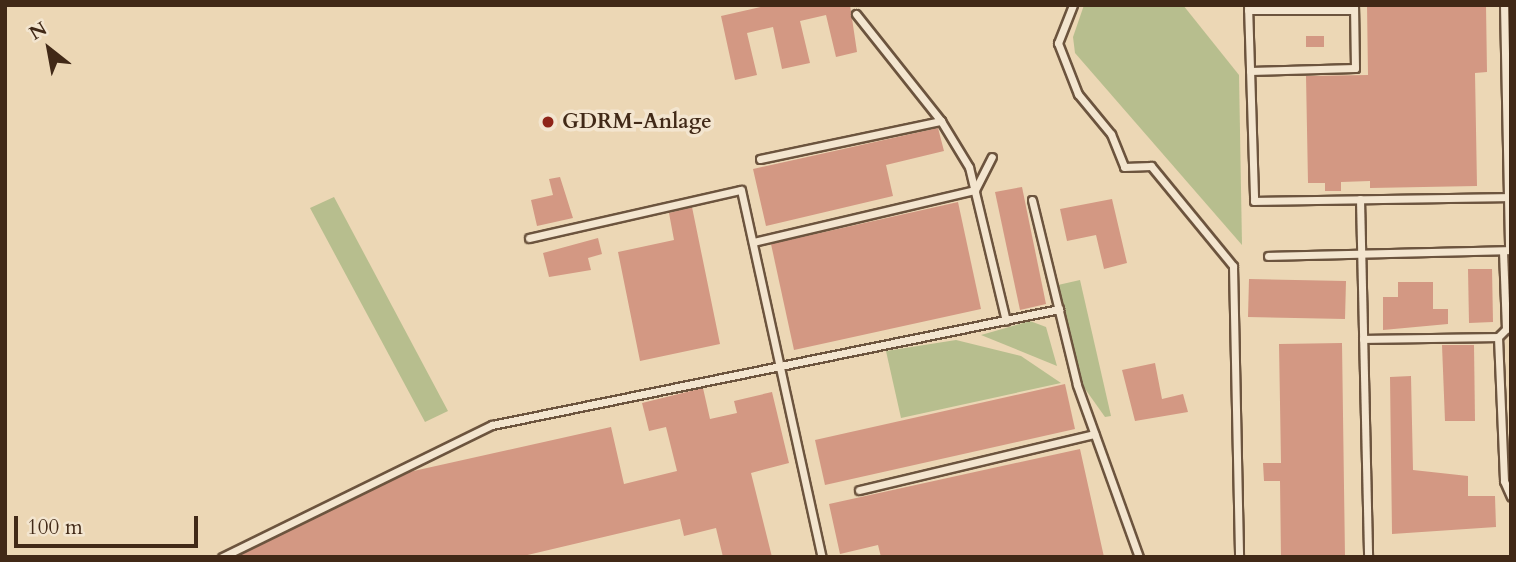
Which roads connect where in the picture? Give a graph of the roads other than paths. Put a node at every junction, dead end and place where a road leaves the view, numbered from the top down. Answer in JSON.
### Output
{"nodes":[{"id":1,"x":1073,"y":5,"type":"edge"},
{"id":2,"x":1504,"y":5,"type":"edge"},
{"id":3,"x":1248,"y":8,"type":"edge"},
{"id":4,"x":1354,"y":8,"type":"edge"},
{"id":5,"x":856,"y":14,"type":"dead end"},
{"id":6,"x":1250,"y":71,"type":"junction"},
{"id":7,"x":941,"y":121,"type":"junction"},
{"id":8,"x":992,"y":157,"type":"dead end"},
{"id":9,"x":761,"y":159,"type":"dead end"},
{"id":10,"x":975,"y":191,"type":"junction"},
{"id":11,"x":1510,"y":197,"type":"edge"},
{"id":12,"x":1360,"y":199,"type":"junction"},
{"id":13,"x":1032,"y":200,"type":"dead end"},
{"id":14,"x":529,"y":238,"type":"dead end"},
{"id":15,"x":753,"y":242,"type":"junction"},
{"id":16,"x":1508,"y":250,"type":"edge"},
{"id":17,"x":1362,"y":254,"type":"junction"},
{"id":18,"x":1268,"y":256,"type":"dead end"},
{"id":19,"x":1059,"y":309,"type":"junction"},
{"id":20,"x":1006,"y":321,"type":"junction"},
{"id":21,"x":1498,"y":337,"type":"junction"},
{"id":22,"x":1363,"y":339,"type":"junction"},
{"id":23,"x":783,"y":367,"type":"junction"},
{"id":24,"x":1094,"y":434,"type":"junction"},
{"id":25,"x":859,"y":490,"type":"dead end"},
{"id":26,"x":1511,"y":497,"type":"edge"},
{"id":27,"x":222,"y":557,"type":"edge"},
{"id":28,"x":822,"y":557,"type":"edge"},
{"id":29,"x":1139,"y":557,"type":"edge"},
{"id":30,"x":1239,"y":557,"type":"edge"},
{"id":31,"x":1368,"y":557,"type":"edge"}],
"edges":[{"from":1,"to":30,"type":"lane"},
{"from":2,"to":11,"type":"lane"},
{"from":3,"to":4,"type":"lane"},
{"from":3,"to":6,"type":"lane"},
{"from":4,"to":6,"type":"lane"},
{"from":5,"to":7,"type":"lane"},
{"from":6,"to":12,"type":"lane"},
{"from":7,"to":9,"type":"lane"},
{"from":7,"to":10,"type":"lane"},
{"from":8,"to":10,"type":"lane"},
{"from":10,"to":15,"type":"lane"},
{"from":10,"to":20,"type":"lane"},
{"from":11,"to":12,"type":"lane"},
{"from":11,"to":16,"type":"lane"},
{"from":12,"to":17,"type":"lane"},
{"from":13,"to":19,"type":"lane"},
{"from":14,"to":15,"type":"lane"},
{"from":15,"to":23,"type":"lane"},
{"from":16,"to":17,"type":"lane"},
{"from":16,"to":21,"type":"lane"},
{"from":17,"to":18,"type":"lane"},
{"from":17,"to":22,"type":"lane"},
{"from":19,"to":20,"type":"lane"},
{"from":19,"to":24,"type":"lane"},
{"from":20,"to":23,"type":"lane"},
{"from":21,"to":22,"type":"lane"},
{"from":21,"to":26,"type":"lane"},
{"from":22,"to":31,"type":"lane"},
{"from":23,"to":27,"type":"lane"},
{"from":23,"to":28,"type":"lane"},
{"from":24,"to":25,"type":"lane"},
{"from":24,"to":29,"type":"lane"}]}
